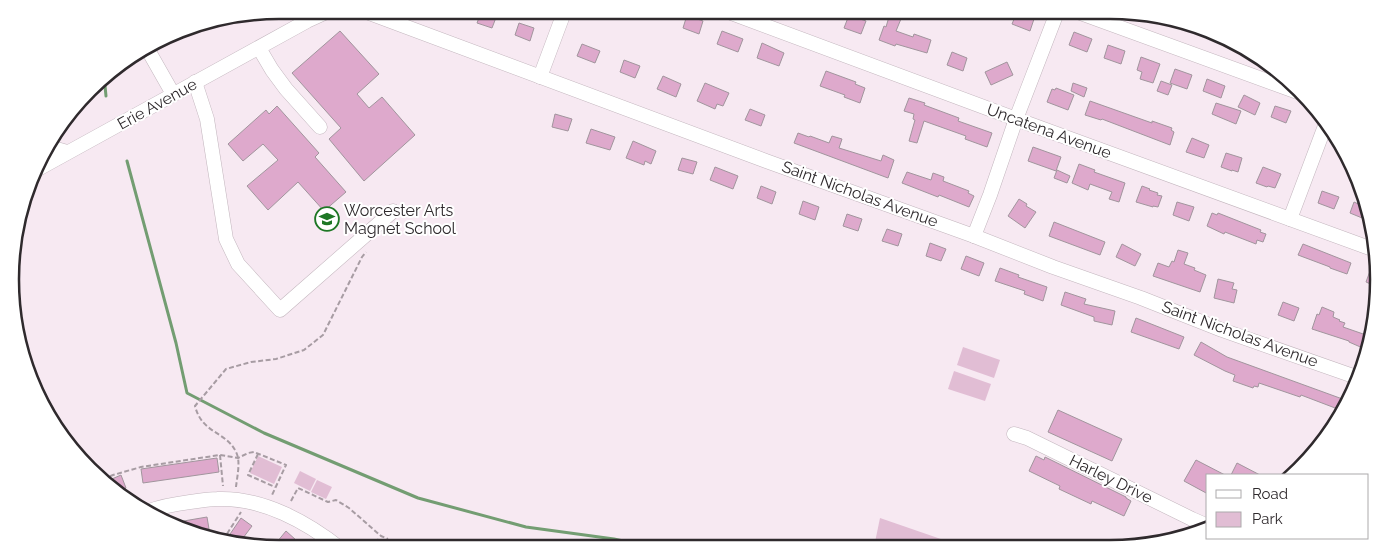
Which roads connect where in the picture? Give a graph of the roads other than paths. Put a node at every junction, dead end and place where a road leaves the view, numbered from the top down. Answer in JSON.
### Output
{"nodes":[{"id":1,"x":313,"y":19,"type":"edge"},
{"id":2,"x":386,"y":19,"type":"edge"},
{"id":3,"x":562,"y":19,"type":"edge"},
{"id":4,"x":747,"y":19,"type":"edge"},
{"id":5,"x":1055,"y":19,"type":"edge"},
{"id":6,"x":1097,"y":19,"type":"edge"},
{"id":7,"x":259,"y":48,"type":"junction"},
{"id":8,"x":150,"y":53,"type":"edge"},
{"id":9,"x":540,"y":77,"type":"junction"},
{"id":10,"x":195,"y":82,"type":"junction"},
{"id":11,"x":1287,"y":88,"type":"edge"},
{"id":12,"x":173,"y":94,"type":"junction"},
{"id":13,"x":1016,"y":119,"type":"junction"},
{"id":14,"x":320,"y":127,"type":"dead end"},
{"id":15,"x":1323,"y":131,"type":"edge"},
{"id":16,"x":54,"y":148,"type":"edge"},
{"id":17,"x":67,"y":152,"type":"junction"},
{"id":18,"x":46,"y":164,"type":"edge"},
{"id":19,"x":393,"y":211,"type":"dead end"},
{"id":20,"x":1290,"y":219,"type":"junction"},
{"id":21,"x":974,"y":236,"type":"junction"},
{"id":22,"x":1368,"y":248,"type":"edge"},
{"id":23,"x":1351,"y":375,"type":"edge"},
{"id":24,"x":1014,"y":434,"type":"dead end"},
{"id":25,"x":156,"y":509,"type":"edge"},
{"id":26,"x":1201,"y":523,"type":"edge"},
{"id":27,"x":330,"y":540,"type":"edge"}],
"edges":[{"from":1,"to":7,"type":"street","name":"Erie Avenue"},
{"from":2,"to":9,"type":"street","name":"Saint Nicholas Avenue"},
{"from":3,"to":9,"type":"street"},
{"from":4,"to":13,"type":"street","name":"Uncatena Avenue"},
{"from":5,"to":13,"type":"street"},
{"from":6,"to":11,"type":"street"},
{"from":7,"to":10,"type":"street","name":"Erie Avenue"},
{"from":7,"to":14,"type":"street"},
{"from":8,"to":12,"type":"street"},
{"from":9,"to":21,"type":"street","name":"Saint Nicholas Avenue"},
{"from":10,"to":12,"type":"street","name":"Erie Avenue"},
{"from":10,"to":19,"type":"street"},
{"from":12,"to":17,"type":"street","name":"Erie Avenue"},
{"from":13,"to":20,"type":"street","name":"Uncatena Avenue"},
{"from":13,"to":21,"type":"street"},
{"from":15,"to":20,"type":"street"},
{"from":16,"to":17,"type":"street"},
{"from":17,"to":18,"type":"street","name":"Erie Avenue"},
{"from":20,"to":22,"type":"street","name":"Uncatena Avenue"},
{"from":21,"to":23,"type":"street","name":"Saint Nicholas Avenue"},
{"from":24,"to":26,"type":"street","name":"Harley Drive"},
{"from":25,"to":27,"type":"street"}]}
